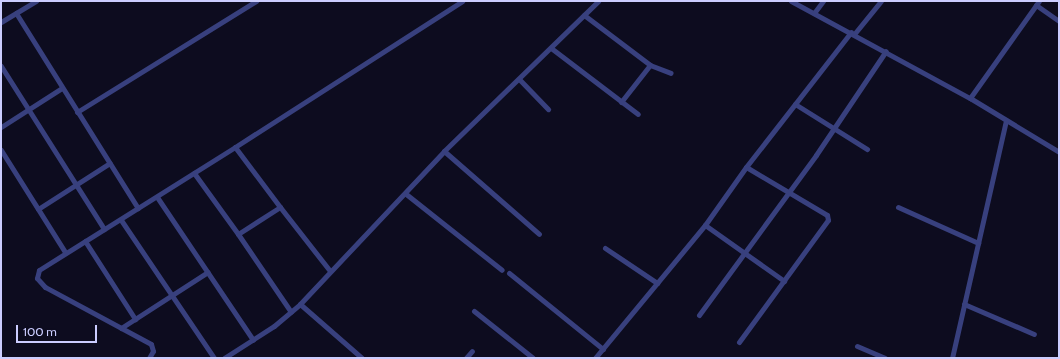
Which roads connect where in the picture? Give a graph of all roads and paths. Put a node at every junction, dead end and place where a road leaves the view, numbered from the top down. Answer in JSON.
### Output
{"nodes":[{"id":1,"x":36,"y":1,"type":"edge"},
{"id":2,"x":256,"y":1,"type":"edge"},
{"id":3,"x":462,"y":1,"type":"edge"},
{"id":4,"x":598,"y":1,"type":"edge"},
{"id":5,"x":791,"y":1,"type":"edge"},
{"id":6,"x":823,"y":1,"type":"edge"},
{"id":7,"x":881,"y":1,"type":"edge"},
{"id":8,"x":1037,"y":3,"type":"edge"},
{"id":9,"x":16,"y":13,"type":"junction"},
{"id":10,"x":814,"y":13,"type":"junction"},
{"id":11,"x":584,"y":14,"type":"junction"},
{"id":12,"x":1059,"y":21,"type":"edge"},
{"id":13,"x":1,"y":22,"type":"edge"},
{"id":14,"x":853,"y":33,"type":"junction"},
{"id":15,"x":550,"y":48,"type":"junction"},
{"id":16,"x":886,"y":51,"type":"junction"},
{"id":17,"x":650,"y":65,"type":"junction"},
{"id":18,"x":1,"y":66,"type":"edge"},
{"id":19,"x":671,"y":73,"type":"dead end"},
{"id":20,"x":519,"y":79,"type":"junction"},
{"id":21,"x":62,"y":88,"type":"junction"},
{"id":22,"x":970,"y":98,"type":"junction"},
{"id":23,"x":621,"y":102,"type":"junction"},
{"id":24,"x":795,"y":104,"type":"junction"},
{"id":25,"x":548,"y":109,"type":"dead end"},
{"id":26,"x":28,"y":110,"type":"junction"},
{"id":27,"x":77,"y":112,"type":"junction"},
{"id":28,"x":638,"y":114,"type":"dead end"},
{"id":29,"x":1006,"y":120,"type":"junction"},
{"id":30,"x":1,"y":127,"type":"edge"},
{"id":31,"x":834,"y":129,"type":"junction"},
{"id":32,"x":235,"y":147,"type":"junction"},
{"id":33,"x":867,"y":149,"type":"dead end"},
{"id":34,"x":1,"y":150,"type":"edge"},
{"id":35,"x":444,"y":151,"type":"junction"},
{"id":36,"x":1059,"y":152,"type":"edge"},
{"id":37,"x":110,"y":163,"type":"junction"},
{"id":38,"x":746,"y":167,"type":"junction"},
{"id":39,"x":194,"y":173,"type":"junction"},
{"id":40,"x":76,"y":186,"type":"junction"},
{"id":41,"x":789,"y":192,"type":"junction"},
{"id":42,"x":406,"y":194,"type":"junction"},
{"id":43,"x":157,"y":197,"type":"junction"},
{"id":44,"x":280,"y":207,"type":"junction"},
{"id":45,"x":898,"y":207,"type":"dead end"},
{"id":46,"x":138,"y":208,"type":"junction"},
{"id":47,"x":38,"y":209,"type":"junction"},
{"id":48,"x":121,"y":220,"type":"junction"},
{"id":49,"x":705,"y":226,"type":"junction"},
{"id":50,"x":104,"y":229,"type":"junction"},
{"id":51,"x":238,"y":234,"type":"junction"},
{"id":52,"x":539,"y":234,"type":"dead end"},
{"id":53,"x":85,"y":241,"type":"junction"},
{"id":54,"x":978,"y":243,"type":"junction"},
{"id":55,"x":605,"y":248,"type":"dead end"},
{"id":56,"x":65,"y":252,"type":"junction"},
{"id":57,"x":744,"y":253,"type":"junction"},
{"id":58,"x":330,"y":270,"type":"junction"},
{"id":59,"x":502,"y":270,"type":"dead end"},
{"id":60,"x":208,"y":272,"type":"junction"},
{"id":61,"x":508,"y":273,"type":"dead end"},
{"id":62,"x":784,"y":281,"type":"junction"},
{"id":63,"x":657,"y":283,"type":"junction"},
{"id":64,"x":172,"y":295,"type":"junction"},
{"id":65,"x":300,"y":304,"type":"junction"},
{"id":66,"x":964,"y":304,"type":"junction"},
{"id":67,"x":474,"y":311,"type":"dead end"},
{"id":68,"x":291,"y":312,"type":"junction"},
{"id":69,"x":699,"y":315,"type":"dead end"},
{"id":70,"x":135,"y":319,"type":"junction"},
{"id":71,"x":120,"y":328,"type":"junction"},
{"id":72,"x":1034,"y":334,"type":"dead end"},
{"id":73,"x":253,"y":340,"type":"junction"},
{"id":74,"x":739,"y":342,"type":"dead end"},
{"id":75,"x":857,"y":346,"type":"dead end"},
{"id":76,"x":603,"y":349,"type":"junction"},
{"id":77,"x":472,"y":351,"type":"dead end"},
{"id":78,"x":149,"y":358,"type":"edge"},
{"id":79,"x":214,"y":358,"type":"edge"},
{"id":80,"x":224,"y":358,"type":"edge"},
{"id":81,"x":362,"y":358,"type":"edge"},
{"id":82,"x":466,"y":358,"type":"edge"},
{"id":83,"x":533,"y":358,"type":"edge"},
{"id":84,"x":595,"y":358,"type":"edge"},
{"id":85,"x":885,"y":358,"type":"edge"},
{"id":86,"x":952,"y":358,"type":"edge"}],
"edges":[{"from":1,"to":9,"type":"street"},
{"from":2,"to":27,"type":"street"},
{"from":3,"to":32,"type":"street"},
{"from":4,"to":11,"type":"street"},
{"from":5,"to":10,"type":"street"},
{"from":6,"to":10,"type":"street"},
{"from":7,"to":14,"type":"street"},
{"from":8,"to":12,"type":"street"},
{"from":8,"to":22,"type":"street"},
{"from":9,"to":13,"type":"street"},
{"from":9,"to":21,"type":"street"},
{"from":10,"to":14,"type":"street"},
{"from":11,"to":15,"type":"street"},
{"from":11,"to":17,"type":"street"},
{"from":14,"to":16,"type":"street"},
{"from":14,"to":24,"type":"street"},
{"from":15,"to":20,"type":"street"},
{"from":15,"to":23,"type":"street"},
{"from":16,"to":22,"type":"street"},
{"from":16,"to":31,"type":"street"},
{"from":17,"to":19,"type":"street"},
{"from":17,"to":23,"type":"street"},
{"from":18,"to":26,"type":"street"},
{"from":20,"to":25,"type":"street"},
{"from":20,"to":35,"type":"street"},
{"from":21,"to":26,"type":"street"},
{"from":21,"to":27,"type":"street"},
{"from":22,"to":29,"type":"street"},
{"from":23,"to":28,"type":"street"},
{"from":24,"to":31,"type":"street"},
{"from":24,"to":38,"type":"street"},
{"from":26,"to":30,"type":"street"},
{"from":26,"to":40,"type":"street"},
{"from":27,"to":37,"type":"street"},
{"from":29,"to":36,"type":"street"},
{"from":29,"to":54,"type":"street"},
{"from":31,"to":33,"type":"street"},
{"from":31,"to":41,"type":"street"},
{"from":32,"to":39,"type":"street"},
{"from":32,"to":44,"type":"street"},
{"from":34,"to":47,"type":"street"},
{"from":35,"to":42,"type":"street"},
{"from":35,"to":52,"type":"street"},
{"from":37,"to":40,"type":"street"},
{"from":37,"to":46,"type":"street"},
{"from":38,"to":41,"type":"street"},
{"from":38,"to":49,"type":"street"},
{"from":39,"to":43,"type":"street"},
{"from":39,"to":51,"type":"street"},
{"from":40,"to":47,"type":"street"},
{"from":40,"to":50,"type":"street"},
{"from":41,"to":57,"type":"street"},
{"from":41,"to":62,"type":"street"},
{"from":42,"to":58,"type":"street"},
{"from":42,"to":59,"type":"street"},
{"from":43,"to":46,"type":"street"},
{"from":43,"to":60,"type":"street"},
{"from":44,"to":51,"type":"street"},
{"from":44,"to":58,"type":"street"},
{"from":45,"to":54,"type":"street"},
{"from":46,"to":48,"type":"street"},
{"from":47,"to":56,"type":"street"},
{"from":48,"to":50,"type":"street"},
{"from":48,"to":64,"type":"street"},
{"from":49,"to":57,"type":"street"},
{"from":49,"to":63,"type":"street"},
{"from":50,"to":53,"type":"street"},
{"from":51,"to":68,"type":"street"},
{"from":53,"to":56,"type":"street"},
{"from":53,"to":70,"type":"street"},
{"from":54,"to":66,"type":"street"},
{"from":55,"to":63,"type":"street"},
{"from":56,"to":71,"type":"street"},
{"from":57,"to":62,"type":"street"},
{"from":57,"to":69,"type":"street"},
{"from":58,"to":65,"type":"street"},
{"from":60,"to":64,"type":"street"},
{"from":60,"to":73,"type":"street"},
{"from":61,"to":76,"type":"street"},
{"from":62,"to":74,"type":"street"},
{"from":63,"to":76,"type":"street"},
{"from":64,"to":70,"type":"street"},
{"from":64,"to":79,"type":"street"},
{"from":65,"to":68,"type":"street"},
{"from":65,"to":81,"type":"street"},
{"from":66,"to":72,"type":"street"},
{"from":66,"to":86,"type":"street"},
{"from":67,"to":83,"type":"street"},
{"from":68,"to":73,"type":"street"},
{"from":70,"to":71,"type":"street"},
{"from":71,"to":78,"type":"street"},
{"from":73,"to":80,"type":"street"},
{"from":75,"to":85,"type":"street"},
{"from":76,"to":84,"type":"street"},
{"from":77,"to":82,"type":"street"}]}
